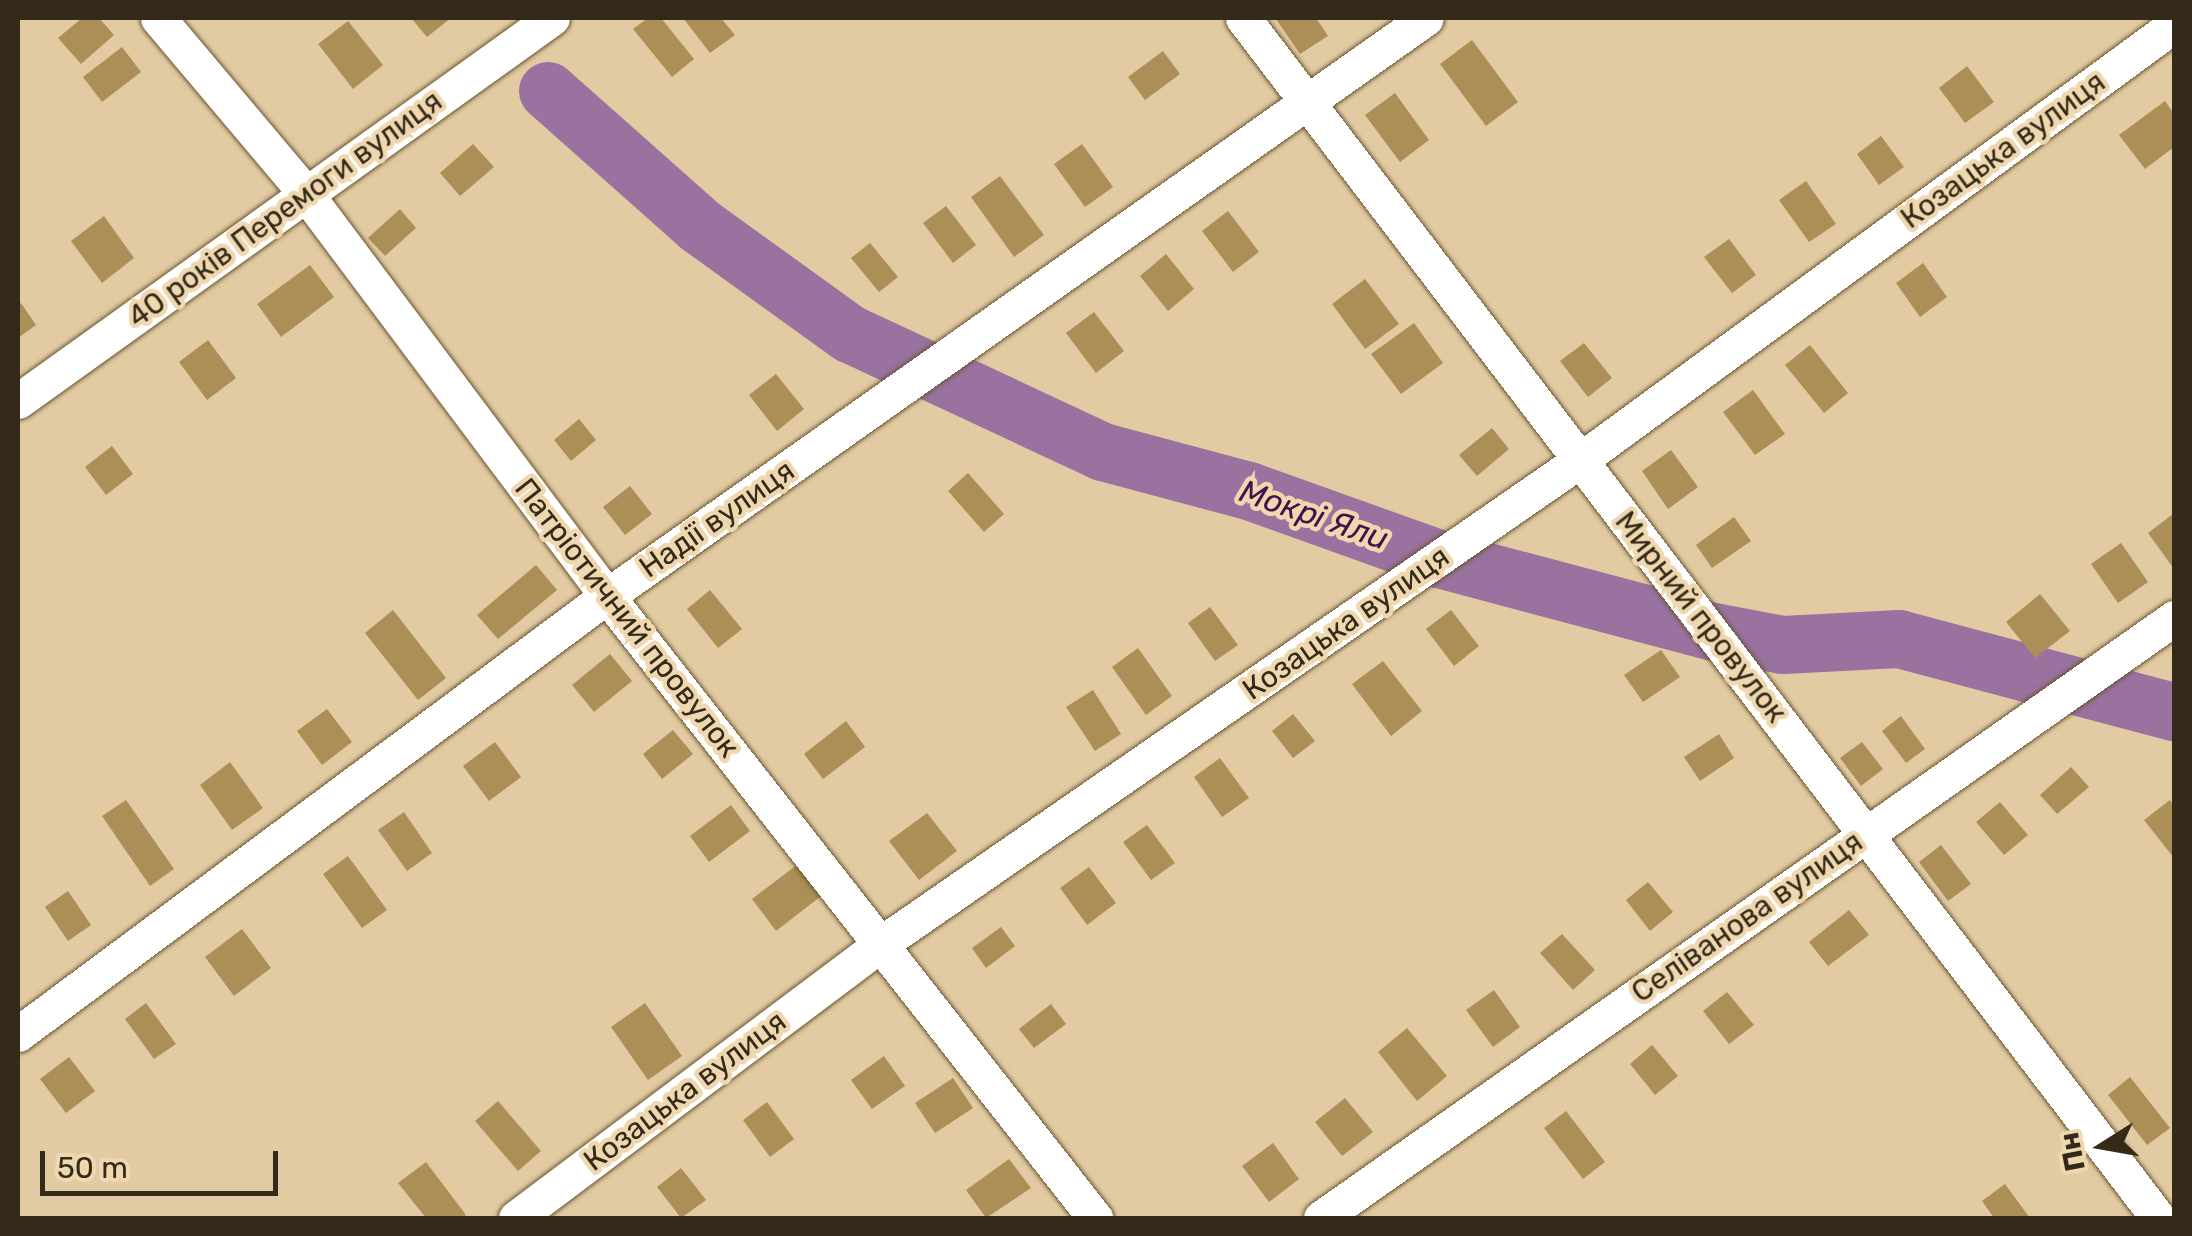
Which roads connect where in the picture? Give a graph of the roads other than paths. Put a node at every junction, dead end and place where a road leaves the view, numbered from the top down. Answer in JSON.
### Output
{"nodes":[{"id":1,"x":158,"y":18,"type":"edge"},
{"id":2,"x":552,"y":18,"type":"edge"},
{"id":3,"x":1242,"y":18,"type":"edge"},
{"id":4,"x":1426,"y":18,"type":"edge"},
{"id":5,"x":2163,"y":34,"type":"edge"},
{"id":6,"x":1308,"y":101,"type":"junction"},
{"id":7,"x":306,"y":194,"type":"junction"},
{"id":8,"x":18,"y":401,"type":"edge"},
{"id":9,"x":1579,"y":460,"type":"junction"},
{"id":10,"x":607,"y":596,"type":"junction"},
{"id":11,"x":2174,"y":618,"type":"edge"},
{"id":12,"x":1864,"y":833,"type":"junction"},
{"id":13,"x":882,"y":943,"type":"junction"},
{"id":14,"x":18,"y":1034,"type":"edge"},
{"id":15,"x":2154,"y":1209,"type":"edge"},
{"id":16,"x":516,"y":1218,"type":"edge"},
{"id":17,"x":1095,"y":1218,"type":"edge"},
{"id":18,"x":1321,"y":1218,"type":"edge"}],
"edges":[{"from":1,"to":7,"type":"street","name":"Патріотичний провулок"},
{"from":2,"to":7,"type":"street","name":"40 років Перемоги вулиця"},
{"from":3,"to":6,"type":"street","name":"Мирний провулок"},
{"from":4,"to":6,"type":"street","name":"Надії вулиця"},
{"from":5,"to":9,"type":"street","name":"Козацька вулиця"},
{"from":6,"to":9,"type":"street","name":"Мирний провулок"},
{"from":6,"to":10,"type":"street","name":"Надії вулиця"},
{"from":7,"to":8,"type":"street","name":"40 років Перемоги вулиця"},
{"from":7,"to":10,"type":"street","name":"Патріотичний провулок"},
{"from":9,"to":12,"type":"street","name":"Мирний провулок"},
{"from":9,"to":13,"type":"street","name":"Козацька вулиця"},
{"from":10,"to":13,"type":"street","name":"Патріотичний провулок"},
{"from":10,"to":14,"type":"street","name":"Надії вулиця"},
{"from":11,"to":12,"type":"street","name":"Селіванова вулиця"},
{"from":12,"to":15,"type":"street","name":"Мирний провулок"},
{"from":12,"to":18,"type":"street","name":"Селіванова вулиця"},
{"from":13,"to":16,"type":"street","name":"Козацька вулиця"},
{"from":13,"to":17,"type":"street","name":"Патріотичний провулок"}]}
